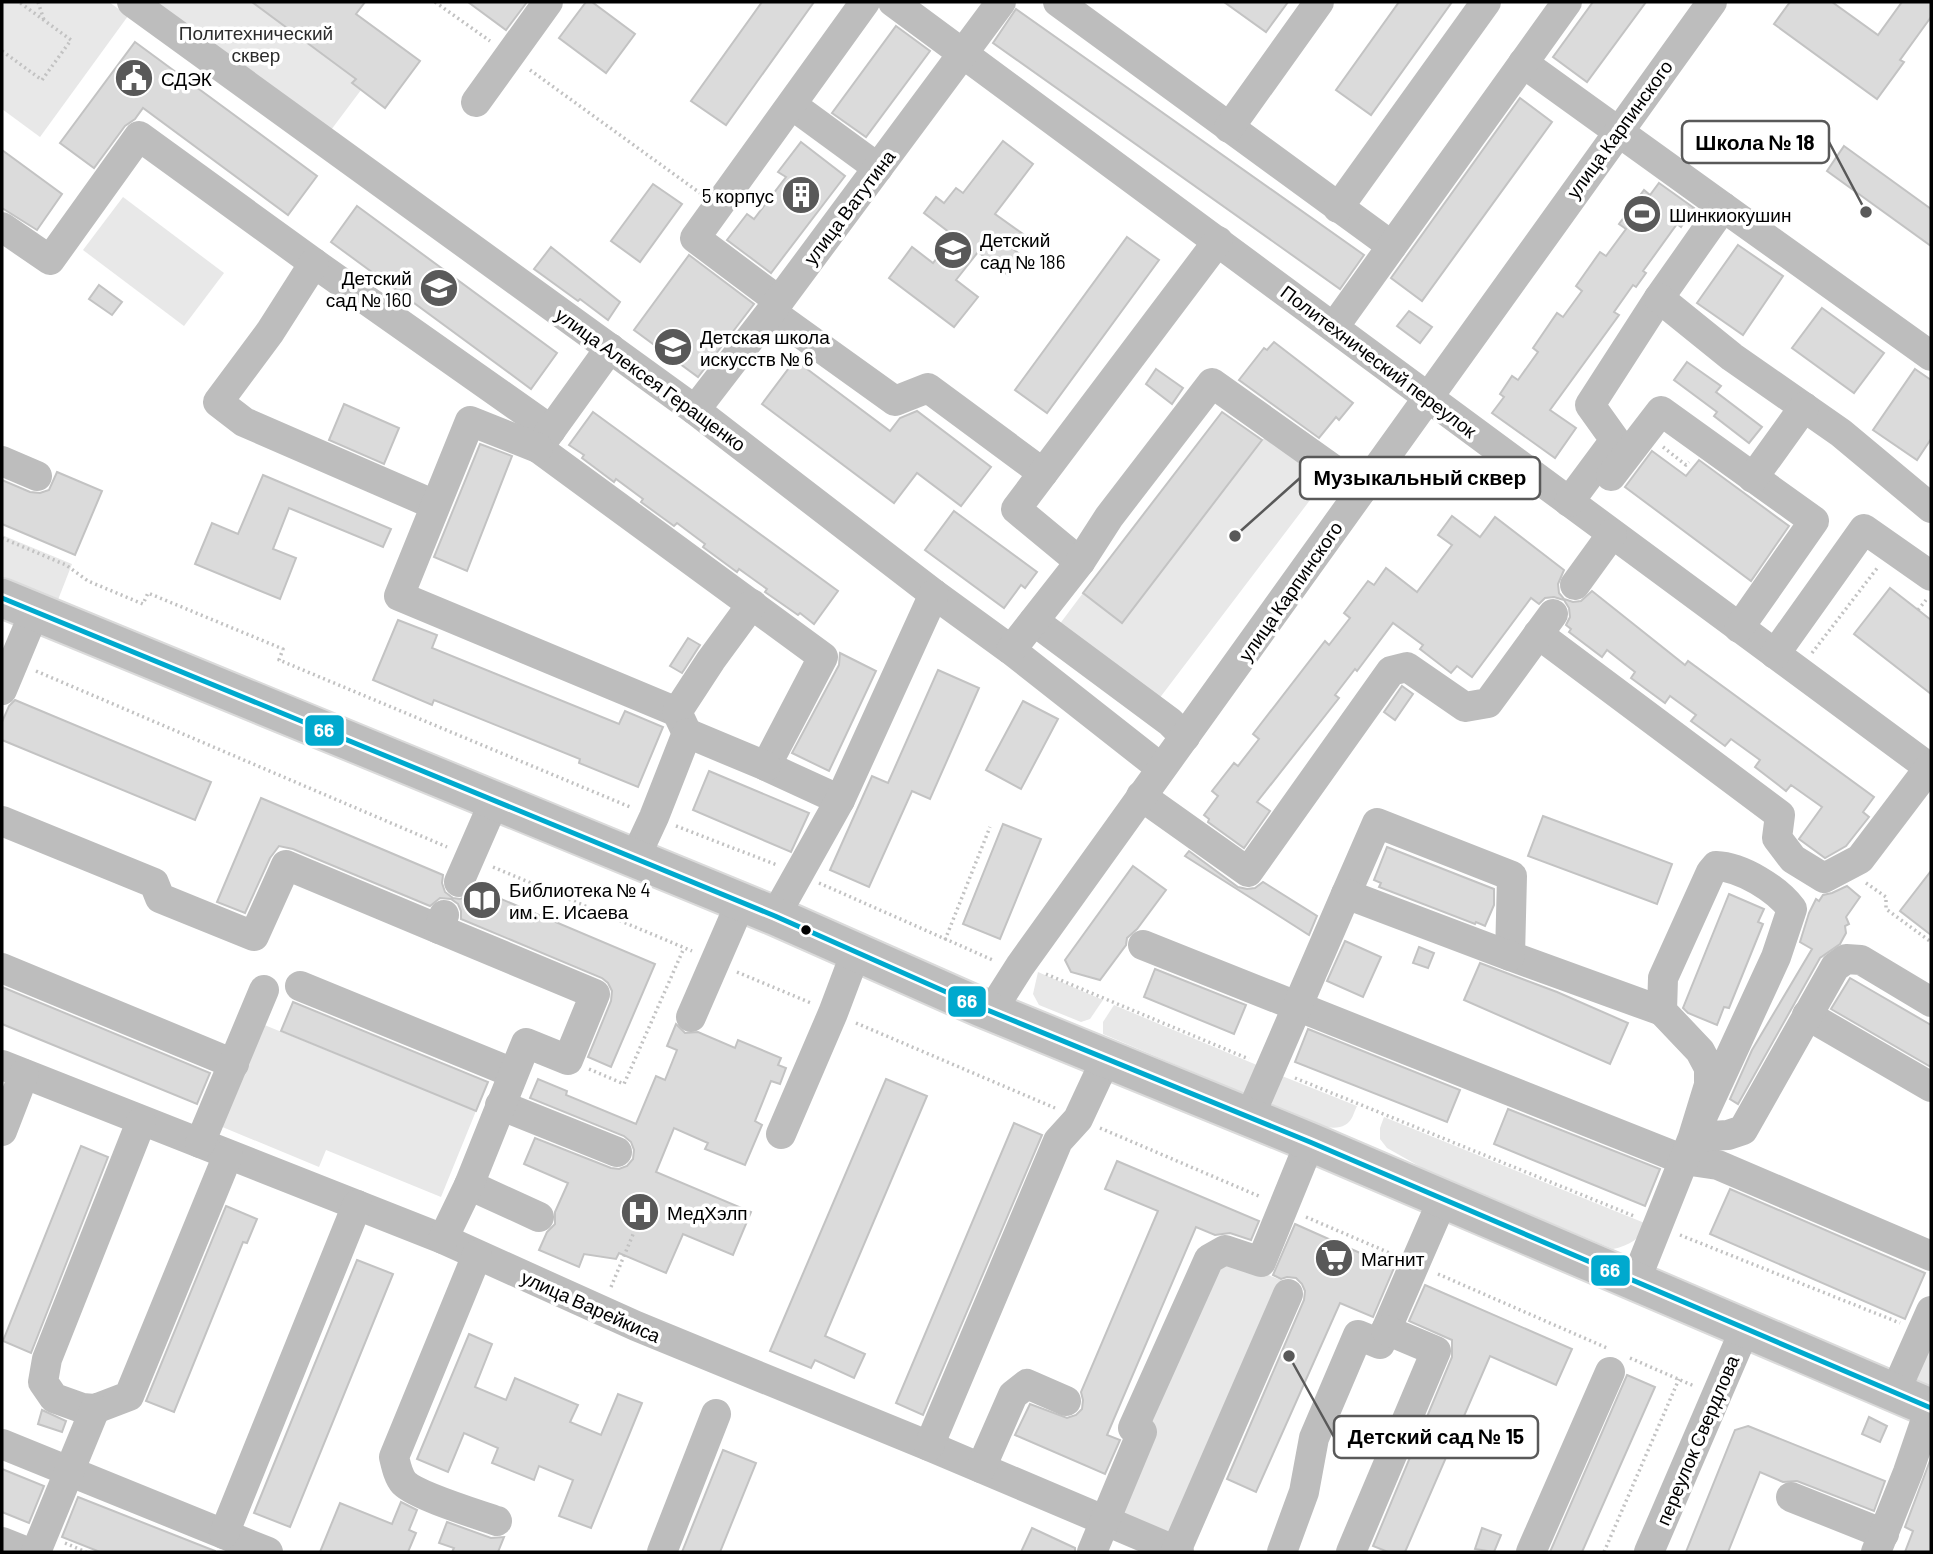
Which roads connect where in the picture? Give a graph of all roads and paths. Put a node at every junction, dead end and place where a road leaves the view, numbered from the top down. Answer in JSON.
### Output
{"nodes":[{"id":1,"x":19,"y":2,"type":"edge"},
{"id":2,"x":38,"y":2,"type":"edge"},
{"id":3,"x":548,"y":2,"type":"edge"},
{"id":4,"x":865,"y":2,"type":"edge"},
{"id":5,"x":893,"y":2,"type":"edge"},
{"id":6,"x":1001,"y":2,"type":"edge"},
{"id":7,"x":1058,"y":2,"type":"edge"},
{"id":8,"x":1319,"y":2,"type":"edge"},
{"id":9,"x":1486,"y":2,"type":"edge"},
{"id":10,"x":1567,"y":2,"type":"edge"},
{"id":11,"x":1712,"y":2,"type":"edge"},
{"id":12,"x":147,"y":6,"type":"edge"},
{"id":13,"x":45,"y":21,"type":"junction"},
{"id":14,"x":2,"y":51,"type":"edge"},
{"id":15,"x":964,"y":54,"type":"junction"},
{"id":16,"x":1523,"y":64,"type":"junction"},
{"id":17,"x":476,"y":102,"type":"dead end"},
{"id":18,"x":792,"y":105,"type":"junction"},
{"id":19,"x":1229,"y":128,"type":"junction"},
{"id":20,"x":1617,"y":132,"type":"junction"},
{"id":21,"x":627,"y":140,"type":"dead end"},
{"id":22,"x":878,"y":168,"type":"junction"},
{"id":23,"x":719,"y":206,"type":"junction"},
{"id":24,"x":1723,"y":207,"type":"junction"},
{"id":25,"x":1338,"y":208,"type":"junction"},
{"id":26,"x":2,"y":227,"type":"edge"},
{"id":27,"x":1218,"y":241,"type":"junction"},
{"id":28,"x":1392,"y":246,"type":"junction"},
{"id":29,"x":314,"y":263,"type":"junction"},
{"id":30,"x":1659,"y":298,"type":"junction"},
{"id":31,"x":775,"y":306,"type":"junction"},
{"id":32,"x":1334,"y":327,"type":"junction"},
{"id":33,"x":610,"y":348,"type":"junction"},
{"id":34,"x":1931,"y":356,"type":"edge"},
{"id":35,"x":1428,"y":397,"type":"junction"},
{"id":36,"x":1804,"y":407,"type":"junction"},
{"id":37,"x":695,"y":410,"type":"junction"},
{"id":38,"x":545,"y":439,"type":"junction"},
{"id":39,"x":1658,"y":443,"type":"dead end"},
{"id":40,"x":1692,"y":458,"type":"dead end"},
{"id":41,"x":2,"y":461,"type":"edge"},
{"id":42,"x":1043,"y":473,"type":"junction"},
{"id":43,"x":37,"y":476,"type":"dead end"},
{"id":44,"x":1754,"y":478,"type":"junction"},
{"id":45,"x":1360,"y":492,"type":"junction"},
{"id":46,"x":435,"y":505,"type":"junction"},
{"id":47,"x":1576,"y":507,"type":"junction"},
{"id":48,"x":1931,"y":508,"type":"edge"},
{"id":49,"x":1612,"y":534,"type":"junction"},
{"id":50,"x":2,"y":538,"type":"edge"},
{"id":51,"x":1883,"y":560,"type":"dead end"},
{"id":52,"x":1080,"y":562,"type":"junction"},
{"id":53,"x":1931,"y":576,"type":"edge"},
{"id":54,"x":1575,"y":585,"type":"dead end"},
{"id":55,"x":934,"y":594,"type":"junction"},
{"id":56,"x":1931,"y":597,"type":"edge"},
{"id":57,"x":752,"y":604,"type":"junction"},
{"id":58,"x":18,"y":605,"type":"edge"},
{"id":59,"x":1918,"y":610,"type":"dead end"},
{"id":60,"x":1034,"y":621,"type":"junction"},
{"id":61,"x":1739,"y":628,"type":"junction"},
{"id":62,"x":1012,"y":650,"type":"junction"},
{"id":63,"x":14,"y":662,"type":"junction"},
{"id":64,"x":1786,"y":662,"type":"junction"},
{"id":65,"x":2,"y":690,"type":"edge"},
{"id":66,"x":682,"y":723,"type":"junction"},
{"id":67,"x":1185,"y":737,"type":"junction"},
{"id":68,"x":766,"y":766,"type":"junction"},
{"id":69,"x":1161,"y":768,"type":"junction"},
{"id":70,"x":1930,"y":769,"type":"edge"},
{"id":71,"x":1142,"y":796,"type":"junction"},
{"id":72,"x":840,"y":800,"type":"junction"},
{"id":73,"x":494,"y":802,"type":"junction"},
{"id":74,"x":654,"y":817,"type":"junction"},
{"id":75,"x":2,"y":821,"type":"edge"},
{"id":76,"x":990,"y":827,"type":"dead end"},
{"id":77,"x":634,"y":860,"type":"junction"},
{"id":78,"x":465,"y":869,"type":"junction"},
{"id":79,"x":798,"y":874,"type":"junction"},
{"id":80,"x":1829,"y":875,"type":"junction"},
{"id":81,"x":1346,"y":894,"type":"junction"},
{"id":82,"x":1784,"y":900,"type":"junction"},
{"id":83,"x":758,"y":909,"type":"junction"},
{"id":84,"x":945,"y":940,"type":"junction"},
{"id":85,"x":1931,"y":942,"type":"edge"},
{"id":86,"x":1143,"y":945,"type":"dead end"},
{"id":87,"x":684,"y":948,"type":"junction"},
{"id":88,"x":856,"y":952,"type":"junction"},
{"id":89,"x":1510,"y":956,"type":"junction"},
{"id":90,"x":714,"y":962,"type":"junction"},
{"id":91,"x":1020,"y":966,"type":"junction"},
{"id":92,"x":2,"y":968,"type":"edge"},
{"id":93,"x":300,"y":986,"type":"dead end"},
{"id":94,"x":264,"y":990,"type":"dead end"},
{"id":95,"x":1931,"y":1002,"type":"edge"},
{"id":96,"x":1299,"y":1006,"type":"junction"},
{"id":97,"x":992,"y":1010,"type":"junction"},
{"id":98,"x":1662,"y":1011,"type":"junction"},
{"id":99,"x":833,"y":1013,"type":"junction"},
{"id":100,"x":1807,"y":1015,"type":"junction"},
{"id":101,"x":691,"y":1017,"type":"dead end"},
{"id":102,"x":1107,"y":1059,"type":"junction"},
{"id":103,"x":568,"y":1060,"type":"junction"},
{"id":104,"x":233,"y":1064,"type":"junction"},
{"id":105,"x":13,"y":1069,"type":"edge"},
{"id":106,"x":1272,"y":1069,"type":"junction"},
{"id":107,"x":513,"y":1073,"type":"junction"},
{"id":108,"x":1931,"y":1087,"type":"edge"},
{"id":109,"x":500,"y":1105,"type":"junction"},
{"id":110,"x":1250,"y":1118,"type":"junction"},
{"id":111,"x":1078,"y":1119,"type":"junction"},
{"id":112,"x":141,"y":1122,"type":"junction"},
{"id":113,"x":2,"y":1129,"type":"edge"},
{"id":114,"x":781,"y":1134,"type":"dead end"},
{"id":115,"x":1310,"y":1142,"type":"junction"},
{"id":116,"x":200,"y":1143,"type":"junction"},
{"id":117,"x":1689,"y":1149,"type":"junction"},
{"id":118,"x":617,"y":1152,"type":"dead end"},
{"id":119,"x":228,"y":1155,"type":"junction"},
{"id":120,"x":469,"y":1185,"type":"junction"},
{"id":121,"x":1443,"y":1199,"type":"junction"},
{"id":122,"x":357,"y":1205,"type":"junction"},
{"id":123,"x":1284,"y":1207,"type":"junction"},
{"id":124,"x":539,"y":1217,"type":"dead end"},
{"id":125,"x":1658,"y":1226,"type":"junction"},
{"id":126,"x":634,"y":1231,"type":"dead end"},
{"id":127,"x":443,"y":1239,"type":"junction"},
{"id":128,"x":477,"y":1255,"type":"junction"},
{"id":129,"x":1931,"y":1255,"type":"edge"},
{"id":130,"x":1415,"y":1264,"type":"junction"},
{"id":131,"x":1635,"y":1282,"type":"junction"},
{"id":132,"x":1288,"y":1294,"type":"dead end"},
{"id":133,"x":608,"y":1296,"type":"dead end"},
{"id":134,"x":1928,"y":1319,"type":"edge"},
{"id":135,"x":1745,"y":1329,"type":"junction"},
{"id":136,"x":1386,"y":1330,"type":"junction"},
{"id":137,"x":1618,"y":1360,"type":"junction"},
{"id":138,"x":1679,"y":1379,"type":"junction"},
{"id":139,"x":1895,"y":1391,"type":"junction"},
{"id":140,"x":1716,"y":1396,"type":"junction"},
{"id":141,"x":1066,"y":1401,"type":"dead end"},
{"id":142,"x":1931,"y":1408,"type":"edge"},
{"id":143,"x":95,"y":1409,"type":"junction"},
{"id":144,"x":716,"y":1414,"type":"dead end"},
{"id":145,"x":2,"y":1444,"type":"edge"},
{"id":146,"x":929,"y":1446,"type":"junction"},
{"id":147,"x":981,"y":1468,"type":"junction"},
{"id":148,"x":70,"y":1472,"type":"junction"},
{"id":149,"x":1791,"y":1497,"type":"dead end"},
{"id":150,"x":497,"y":1521,"type":"dead end"},
{"id":151,"x":1104,"y":1521,"type":"junction"},
{"id":152,"x":224,"y":1534,"type":"junction"},
{"id":153,"x":2,"y":1542,"type":"edge"},
{"id":154,"x":1880,"y":1543,"type":"edge"},
{"id":155,"x":27,"y":1552,"type":"edge"},
{"id":156,"x":36,"y":1552,"type":"edge"},
{"id":157,"x":268,"y":1552,"type":"edge"},
{"id":158,"x":662,"y":1552,"type":"edge"},
{"id":159,"x":1093,"y":1552,"type":"edge"},
{"id":160,"x":1177,"y":1552,"type":"edge"},
{"id":161,"x":1282,"y":1552,"type":"edge"},
{"id":162,"x":1351,"y":1552,"type":"edge"},
{"id":163,"x":1531,"y":1552,"type":"edge"},
{"id":164,"x":1604,"y":1552,"type":"edge"},
{"id":165,"x":1649,"y":1552,"type":"edge"}],
"edges":[{"from":1,"to":13,"type":"path"},
{"from":2,"to":13,"type":"path"},
{"from":3,"to":17,"type":"street"},
{"from":4,"to":18,"type":"street"},
{"from":5,"to":15,"type":"street","name":"Политехнический переулок"},
{"from":6,"to":15,"type":"street","name":"улица Ватутина"},
{"from":7,"to":19,"type":"street"},
{"from":8,"to":19,"type":"street"},
{"from":9,"to":25,"type":"street"},
{"from":10,"to":16,"type":"street"},
{"from":11,"to":20,"type":"street","name":"улица Карпинского"},
{"from":12,"to":33,"type":"street","name":"улица Алексея Геращенко"},
{"from":13,"to":14,"type":"path"},
{"from":15,"to":22,"type":"street","name":"улица Ватутина"},
{"from":15,"to":27,"type":"street","name":"Политехнический переулок"},
{"from":16,"to":20,"type":"street"},
{"from":16,"to":28,"type":"street"},
{"from":18,"to":22,"type":"street"},
{"from":18,"to":23,"type":"street"},
{"from":19,"to":25,"type":"street"},
{"from":20,"to":24,"type":"street"},
{"from":20,"to":35,"type":"street","name":"улица Карпинского"},
{"from":21,"to":23,"type":"path"},
{"from":22,"to":31,"type":"street","name":"улица Ватутина"},
{"from":23,"to":31,"type":"street"},
{"from":24,"to":30,"type":"street"},
{"from":24,"to":34,"type":"street"},
{"from":25,"to":28,"type":"street"},
{"from":26,"to":29,"type":"street"},
{"from":27,"to":32,"type":"street","name":"Политехнический переулок"},
{"from":27,"to":42,"type":"street"},
{"from":28,"to":32,"type":"street"},
{"from":29,"to":38,"type":"street"},
{"from":29,"to":46,"type":"street"},
{"from":30,"to":36,"type":"street"},
{"from":30,"to":47,"type":"street"},
{"from":31,"to":37,"type":"street","name":"улица Ватутина"},
{"from":31,"to":42,"type":"street"},
{"from":32,"to":35,"type":"street","name":"Политехнический переулок"},
{"from":33,"to":37,"type":"street","name":"улица Алексея Геращенко"},
{"from":33,"to":38,"type":"street"},
{"from":35,"to":45,"type":"street","name":"улица Карпинского"},
{"from":35,"to":47,"type":"street","name":"Политехнический переулок"},
{"from":36,"to":44,"type":"street"},
{"from":36,"to":48,"type":"street"},
{"from":37,"to":55,"type":"street","name":"улица Алексея Геращенко"},
{"from":38,"to":46,"type":"street"},
{"from":38,"to":57,"type":"street"},
{"from":39,"to":40,"type":"path"},
{"from":41,"to":43,"type":"street"},
{"from":42,"to":52,"type":"street"},
{"from":44,"to":47,"type":"street"},
{"from":44,"to":61,"type":"street"},
{"from":45,"to":52,"type":"street"},
{"from":45,"to":67,"type":"street","name":"улица Карпинского"},
{"from":46,"to":66,"type":"street"},
{"from":47,"to":49,"type":"street","name":"Политехнический переулок"},
{"from":49,"to":54,"type":"street"},
{"from":49,"to":61,"type":"street","name":"Политехнический переулок"},
{"from":50,"to":74,"type":"path"},
{"from":51,"to":64,"type":"path"},
{"from":52,"to":60,"type":"street"},
{"from":53,"to":64,"type":"street"},
{"from":55,"to":62,"type":"street","name":"улица Алексея Геращенко"},
{"from":55,"to":72,"type":"street"},
{"from":56,"to":59,"type":"path"},
{"from":57,"to":66,"type":"street"},
{"from":57,"to":68,"type":"street"},
{"from":58,"to":63,"type":"street"},
{"from":58,"to":73,"type":"main road"},
{"from":60,"to":62,"type":"street"},
{"from":60,"to":67,"type":"street"},
{"from":61,"to":64,"type":"street","name":"Политехнический переулок"},
{"from":62,"to":69,"type":"street","name":"улица Алексея Геращенко"},
{"from":63,"to":65,"type":"street"},
{"from":63,"to":78,"type":"path"},
{"from":64,"to":70,"type":"street","name":"Политехнический переулок"},
{"from":66,"to":68,"type":"street"},
{"from":66,"to":74,"type":"street"},
{"from":67,"to":69,"type":"street","name":"улица Карпинского"},
{"from":68,"to":72,"type":"street"},
{"from":69,"to":71,"type":"street","name":"улица Карпинского"},
{"from":70,"to":80,"type":"street"},
{"from":71,"to":80,"type":"street"},
{"from":71,"to":91,"type":"street","name":"улица Карпинского"},
{"from":72,"to":79,"type":"street"},
{"from":73,"to":77,"type":"main road"},
{"from":73,"to":78,"type":"street"},
{"from":74,"to":77,"type":"street"},
{"from":74,"to":79,"type":"path"},
{"from":75,"to":103,"type":"street"},
{"from":76,"to":84,"type":"path"},
{"from":77,"to":83,"type":"main road"},
{"from":78,"to":87,"type":"path"},
{"from":79,"to":83,"type":"street"},
{"from":79,"to":84,"type":"path"},
{"from":80,"to":82,"type":"street"},
{"from":80,"to":85,"type":"path"},
{"from":81,"to":89,"type":"street"},
{"from":81,"to":89,"type":"street"},
{"from":81,"to":96,"type":"street"},
{"from":82,"to":98,"type":"street"},
{"from":82,"to":117,"type":"street"},
{"from":83,"to":88,"type":"main road"},
{"from":83,"to":90,"type":"street"},
{"from":84,"to":91,"type":"path"},
{"from":86,"to":96,"type":"street"},
{"from":87,"to":90,"type":"path"},
{"from":87,"to":103,"type":"path"},
{"from":88,"to":97,"type":"main road"},
{"from":88,"to":99,"type":"street"},
{"from":89,"to":98,"type":"street"},
{"from":90,"to":99,"type":"path"},
{"from":90,"to":101,"type":"street"},
{"from":91,"to":97,"type":"street","name":"улица Карпинского"},
{"from":91,"to":106,"type":"path"},
{"from":92,"to":104,"type":"street"},
{"from":93,"to":107,"type":"street"},
{"from":94,"to":104,"type":"street"},
{"from":95,"to":100,"type":"street"},
{"from":96,"to":106,"type":"street"},
{"from":96,"to":117,"type":"street"},
{"from":97,"to":102,"type":"main road"},
{"from":98,"to":117,"type":"street"},
{"from":99,"to":111,"type":"path"},
{"from":99,"to":114,"type":"street"},
{"from":100,"to":108,"type":"street"},
{"from":100,"to":117,"type":"street"},
{"from":102,"to":110,"type":"main road"},
{"from":102,"to":111,"type":"street"},
{"from":103,"to":107,"type":"street"},
{"from":104,"to":116,"type":"street"},
{"from":105,"to":112,"type":"street","name":"улица Варейкиса"},
{"from":105,"to":113,"type":"street"},
{"from":106,"to":110,"type":"street"},
{"from":106,"to":125,"type":"path"},
{"from":107,"to":109,"type":"street"},
{"from":109,"to":118,"type":"street"},
{"from":109,"to":120,"type":"street"},
{"from":110,"to":115,"type":"main road"},
{"from":111,"to":123,"type":"path"},
{"from":111,"to":146,"type":"street"},
{"from":112,"to":116,"type":"street","name":"улица Варейкиса"},
{"from":112,"to":143,"type":"street"},
{"from":115,"to":121,"type":"main road"},
{"from":115,"to":123,"type":"street"},
{"from":116,"to":119,"type":"street","name":"улица Варейкиса"},
{"from":117,"to":125,"type":"street"},
{"from":117,"to":129,"type":"street"},
{"from":119,"to":122,"type":"street","name":"улица Варейкиса"},
{"from":119,"to":143,"type":"street"},
{"from":120,"to":124,"type":"street"},
{"from":120,"to":127,"type":"street"},
{"from":121,"to":130,"type":"street"},
{"from":121,"to":131,"type":"main road"},
{"from":122,"to":127,"type":"street","name":"улица Варейкиса"},
{"from":122,"to":152,"type":"street"},
{"from":123,"to":130,"type":"path"},
{"from":123,"to":151,"type":"street"},
{"from":125,"to":131,"type":"street"},
{"from":125,"to":134,"type":"path"},
{"from":126,"to":133,"type":"path"},
{"from":127,"to":128,"type":"street","name":"улица Варейкиса"},
{"from":128,"to":146,"type":"street","name":"улица Варейкиса"},
{"from":128,"to":150,"type":"street"},
{"from":130,"to":136,"type":"street"},
{"from":130,"to":137,"type":"path"},
{"from":131,"to":135,"type":"main road"},
{"from":132,"to":160,"type":"street"},
{"from":134,"to":139,"type":"street"},
{"from":135,"to":139,"type":"main road"},
{"from":135,"to":140,"type":"street","name":"переулок Свердлова"},
{"from":136,"to":161,"type":"street"},
{"from":136,"to":162,"type":"street"},
{"from":137,"to":138,"type":"path"},
{"from":137,"to":163,"type":"street"},
{"from":138,"to":140,"type":"path"},
{"from":138,"to":164,"type":"path"},
{"from":139,"to":142,"type":"main road"},
{"from":140,"to":165,"type":"street","name":"переулок Свердлова"},
{"from":141,"to":147,"type":"street"},
{"from":142,"to":154,"type":"street"},
{"from":143,"to":148,"type":"street"},
{"from":144,"to":158,"type":"street"},
{"from":145,"to":148,"type":"street"},
{"from":146,"to":147,"type":"street","name":"улица Варейкиса"},
{"from":147,"to":151,"type":"street","name":"улица Варейкиса"},
{"from":148,"to":152,"type":"street"},
{"from":148,"to":156,"type":"street"},
{"from":149,"to":154,"type":"street"},
{"from":151,"to":159,"type":"street"},
{"from":151,"to":160,"type":"street","name":"улица Варейкиса"},
{"from":152,"to":157,"type":"street"},
{"from":153,"to":155,"type":"street"}]}
